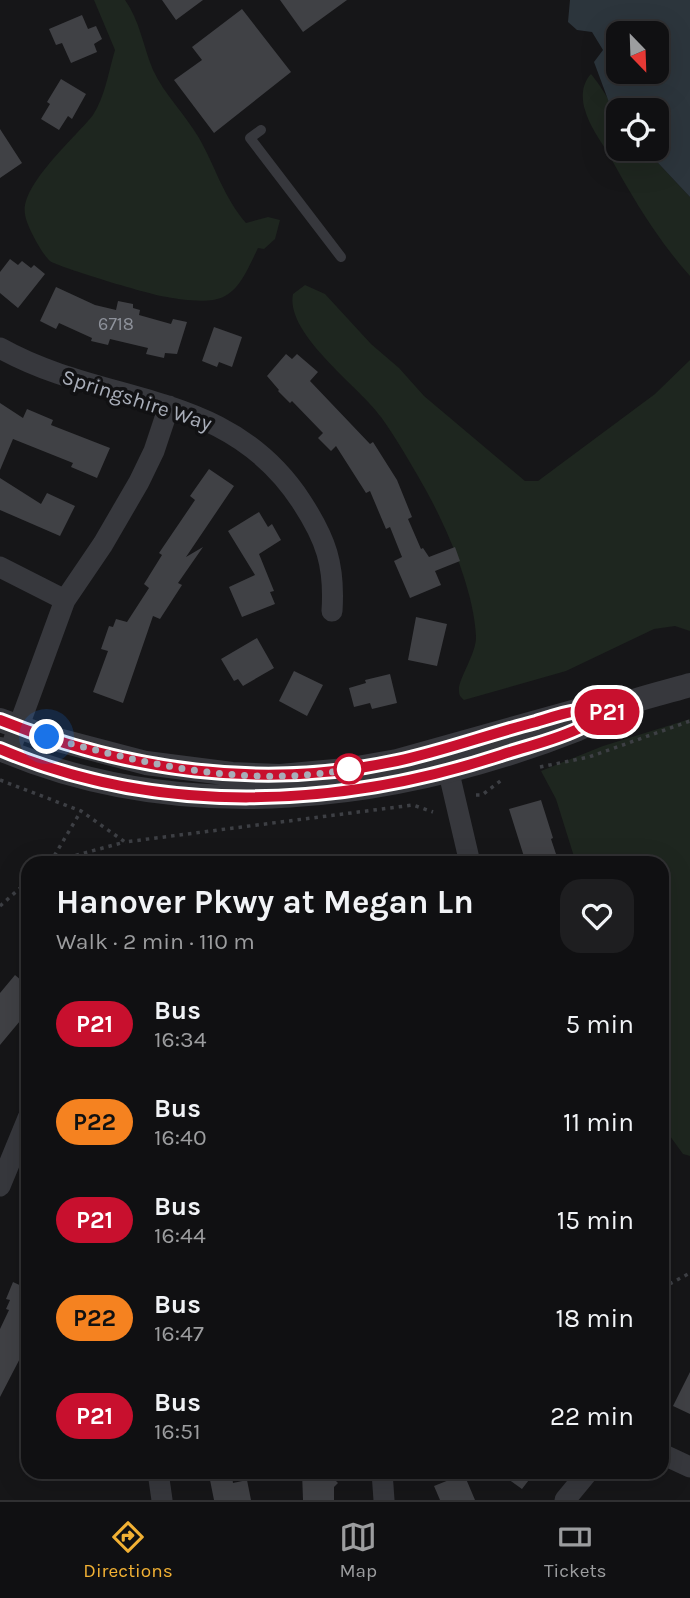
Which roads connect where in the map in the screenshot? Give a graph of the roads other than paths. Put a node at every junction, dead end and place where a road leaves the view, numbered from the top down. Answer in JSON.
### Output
{"nodes":[{"id":1,"x":261,"y":130,"type":"dead end"},
{"id":2,"x":341,"y":257,"type":"dead end"},
{"id":3,"x":0,"y":348,"type":"edge"},
{"id":4,"x":169,"y":406,"type":"junction"},
{"id":5,"x":0,"y":567,"type":"edge"},
{"id":6,"x":65,"y":600,"type":"junction"},
{"id":7,"x":332,"y":611,"type":"dead end"},
{"id":8,"x":690,"y":685,"type":"edge"},
{"id":9,"x":10,"y":724,"type":"edge"},
{"id":10,"x":4,"y":751,"type":"edge"},
{"id":11,"x":447,"y":760,"type":"junction"},
{"id":12,"x":468,"y":856,"type":"edge"},
{"id":13,"x":21,"y":1135,"type":"edge"},
{"id":14,"x":0,"y":1186,"type":"edge"},
{"id":15,"x":669,"y":1457,"type":"edge"},
{"id":16,"x":690,"y":1467,"type":"edge"},
{"id":17,"x":159,"y":1479,"type":"edge"},
{"id":18,"x":382,"y":1479,"type":"edge"},
{"id":19,"x":582,"y":1479,"type":"edge"},
{"id":20,"x":162,"y":1500,"type":"edge"},
{"id":21,"x":384,"y":1500,"type":"edge"},
{"id":22,"x":565,"y":1500,"type":"edge"}],
"edges":[{"from":1,"to":2,"type":"lane"},
{"from":3,"to":4,"type":"street","name":"Springshire Way"},
{"from":4,"to":6,"type":"street"},
{"from":4,"to":7,"type":"street","name":"Springshire Way"},
{"from":5,"to":6,"type":"street"},
{"from":6,"to":9,"type":"street"},
{"from":8,"to":11,"type":"street"},
{"from":9,"to":10,"type":"street"},
{"from":9,"to":11,"type":"street"},
{"from":10,"to":11,"type":"street"},
{"from":11,"to":12,"type":"street"},
{"from":13,"to":14,"type":"street"},
{"from":15,"to":16,"type":"street"},
{"from":17,"to":20,"type":"street"},
{"from":18,"to":21,"type":"street"},
{"from":19,"to":22,"type":"street"}]}
